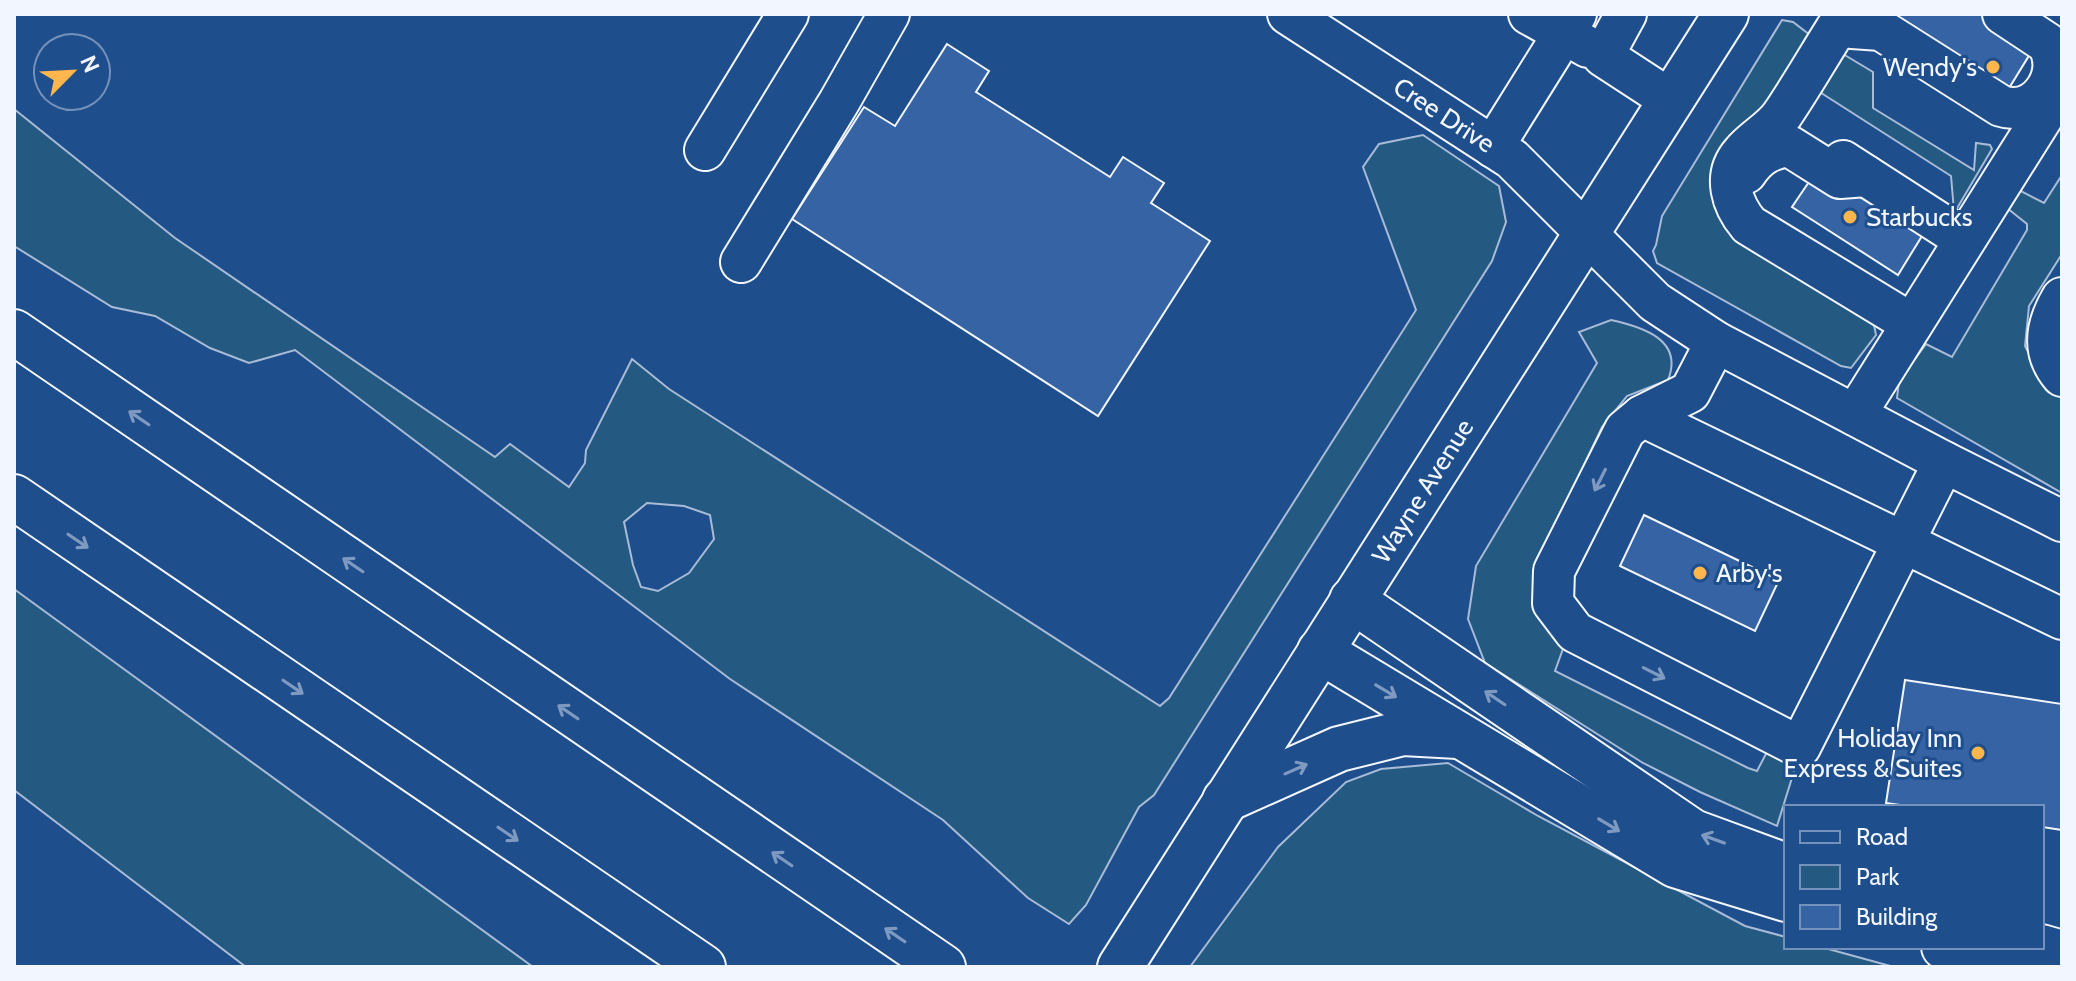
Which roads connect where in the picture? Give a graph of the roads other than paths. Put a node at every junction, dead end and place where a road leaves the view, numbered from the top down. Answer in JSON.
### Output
{"nodes":[{"id":1,"x":788,"y":14,"type":"edge"},
{"id":2,"x":889,"y":14,"type":"edge"},
{"id":3,"x":1288,"y":14,"type":"edge"},
{"id":4,"x":1529,"y":14,"type":"edge"},
{"id":5,"x":1626,"y":14,"type":"edge"},
{"id":6,"x":1726,"y":14,"type":"edge"},
{"id":7,"x":2003,"y":14,"type":"edge"},
{"id":8,"x":2025,"y":14,"type":"edge"},
{"id":9,"x":1832,"y":17,"type":"edge"},
{"id":10,"x":1571,"y":24,"type":"edge"},
{"id":11,"x":2062,"y":37,"type":"edge"},
{"id":12,"x":1603,"y":56,"type":"junction"},
{"id":13,"x":2062,"y":86,"type":"edge"},
{"id":14,"x":1672,"y":101,"type":"junction"},
{"id":15,"x":1779,"y":119,"type":"junction"},
{"id":16,"x":2027,"y":140,"type":"junction"},
{"id":17,"x":1493,"y":147,"type":"junction"},
{"id":18,"x":705,"y":150,"type":"dead end"},
{"id":19,"x":1866,"y":176,"type":"junction"},
{"id":20,"x":1586,"y":235,"type":"junction"},
{"id":21,"x":1964,"y":239,"type":"junction"},
{"id":22,"x":741,"y":262,"type":"dead end"},
{"id":23,"x":2062,"y":298,"type":"edge"},
{"id":24,"x":1902,"y":318,"type":"junction"},
{"id":25,"x":28,"y":341,"type":"edge"},
{"id":26,"x":1716,"y":342,"type":"junction"},
{"id":27,"x":2062,"y":376,"type":"edge"},
{"id":28,"x":1855,"y":415,"type":"junction"},
{"id":29,"x":1642,"y":416,"type":"junction"},
{"id":30,"x":1944,"y":462,"type":"junction"},
{"id":31,"x":14,"y":497,"type":"edge"},
{"id":32,"x":2062,"y":521,"type":"edge"},
{"id":33,"x":1904,"y":542,"type":"junction"},
{"id":34,"x":1352,"y":600,"type":"junction"},
{"id":35,"x":2062,"y":619,"type":"edge"},
{"id":36,"x":1320,"y":651,"type":"junction"},
{"id":37,"x":1461,"y":736,"type":"junction"},
{"id":38,"x":1225,"y":800,"type":"junction"},
{"id":39,"x":1784,"y":865,"type":"edge"},
{"id":40,"x":1784,"y":898,"type":"edge"},
{"id":41,"x":1951,"y":949,"type":"edge"},
{"id":42,"x":703,"y":967,"type":"edge"},
{"id":43,"x":943,"y":967,"type":"edge"},
{"id":44,"x":1120,"y":967,"type":"edge"},
{"id":45,"x":2010,"y":967,"type":"edge"}],
"edges":[{"from":1,"to":18,"type":"street"},
{"from":2,"to":22,"type":"street"},
{"from":3,"to":17,"type":"street","name":"Cree Drive"},
{"from":4,"to":10,"type":"street"},
{"from":5,"to":12,"type":"street"},
{"from":6,"to":14,"type":"main road","name":"Wayne Avenue"},
{"from":7,"to":9,"type":"street"},
{"from":8,"to":11,"type":"street"},
{"from":9,"to":15,"type":"street"},
{"from":9,"to":16,"type":"street"},
{"from":10,"to":12,"type":"street"},
{"from":10,"to":17,"type":"street"},
{"from":12,"to":14,"type":"street"},
{"from":13,"to":16,"type":"street"},
{"from":14,"to":20,"type":"main road","name":"Wayne Avenue"},
{"from":15,"to":19,"type":"street"},
{"from":15,"to":24,"type":"street"},
{"from":16,"to":21,"type":"street"},
{"from":17,"to":20,"type":"street","name":"Cree Drive"},
{"from":19,"to":21,"type":"street"},
{"from":19,"to":24,"type":"street"},
{"from":20,"to":26,"type":"street","name":"Cree Drive"},
{"from":20,"to":34,"type":"main road","name":"Wayne Avenue"},
{"from":21,"to":24,"type":"street"},
{"from":23,"to":27,"type":"street"},
{"from":24,"to":28,"type":"street"},
{"from":43,"to":25,"type":"main road","one_way":true},
{"from":26,"to":28,"type":"street","name":"Cree Drive"},
{"from":26,"to":29,"type":"street"},
{"from":28,"to":30,"type":"street","name":"Cree Drive"},
{"from":29,"to":33,"type":"street"},
{"from":29,"to":33,"type":"street","one_way":true},
{"from":30,"to":32,"type":"street","name":"Cree Drive"},
{"from":30,"to":33,"type":"street"},
{"from":31,"to":42,"type":"main road","one_way":true},
{"from":33,"to":35,"type":"street"},
{"from":34,"to":36,"type":"main road","name":"Wayne Avenue"},
{"from":39,"to":34,"type":"main road","one_way":true},
{"from":36,"to":37,"type":"main road","one_way":true},
{"from":36,"to":38,"type":"main road","name":"Wayne Avenue"},
{"from":38,"to":37,"type":"main road","one_way":true},
{"from":37,"to":40,"type":"main road","one_way":true},
{"from":38,"to":44,"type":"main road","name":"Wayne Avenue"},
{"from":41,"to":45,"type":"main road"}]}
